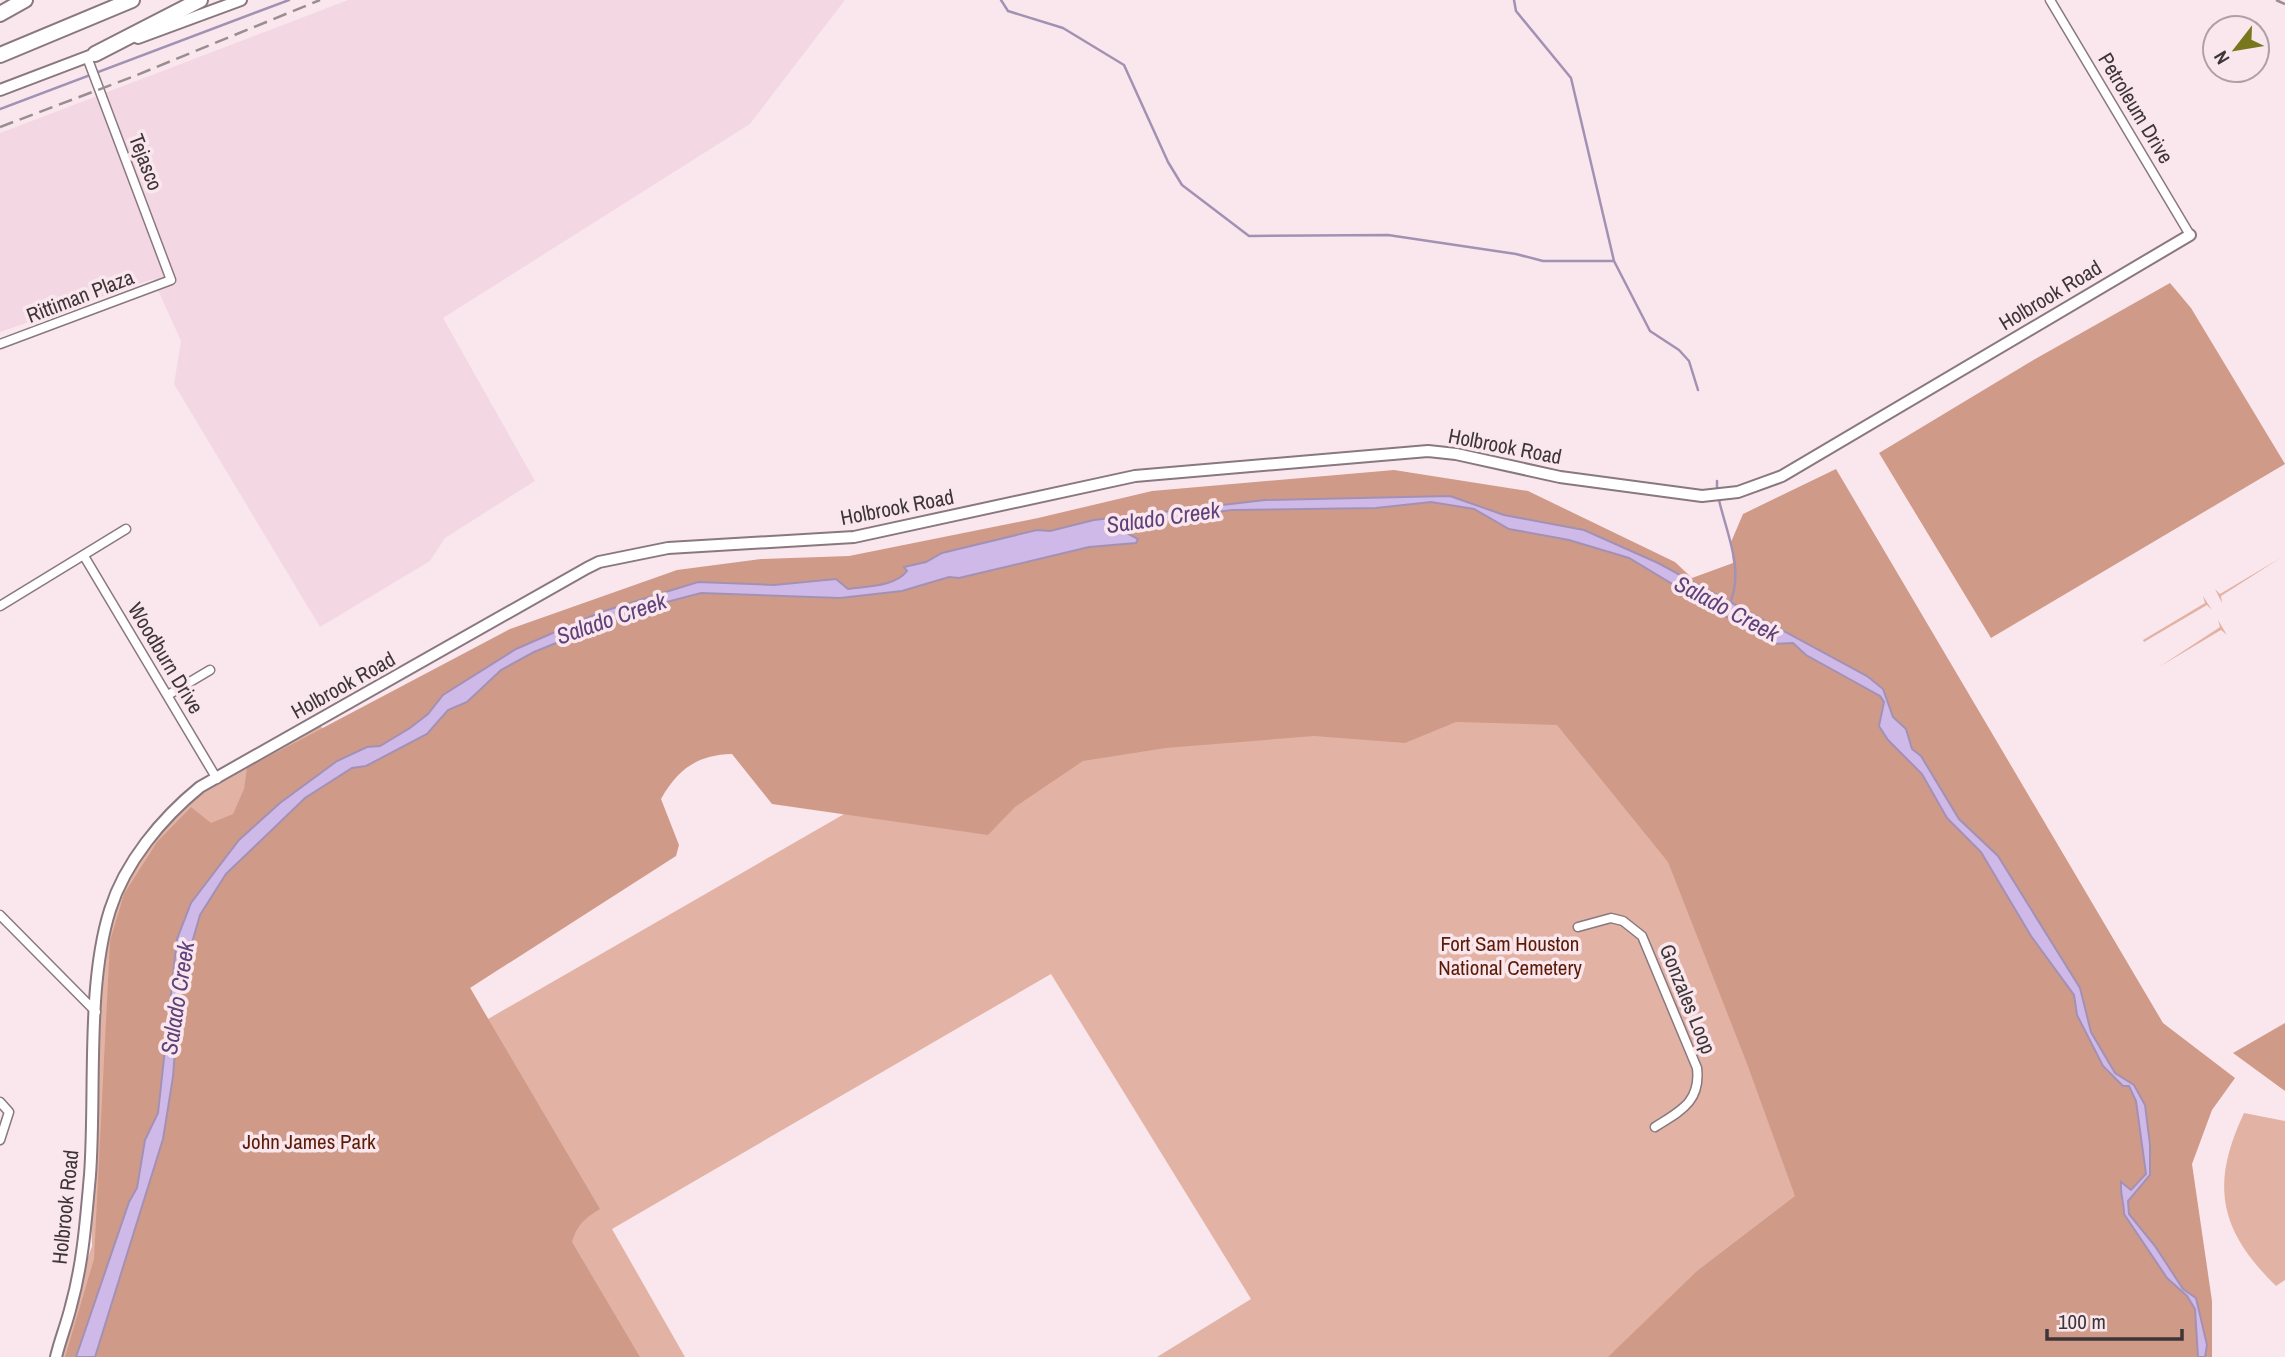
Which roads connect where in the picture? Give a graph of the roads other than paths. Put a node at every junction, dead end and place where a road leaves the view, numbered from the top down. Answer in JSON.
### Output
{"nodes":[{"id":1,"x":24,"y":0,"type":"edge"},
{"id":2,"x":132,"y":0,"type":"edge"},
{"id":3,"x":200,"y":0,"type":"edge"},
{"id":4,"x":241,"y":0,"type":"edge"},
{"id":5,"x":2050,"y":0,"type":"edge"},
{"id":6,"x":0,"y":14,"type":"edge"},
{"id":7,"x":0,"y":55,"type":"edge"},
{"id":8,"x":91,"y":55,"type":"junction"},
{"id":9,"x":0,"y":90,"type":"edge"},
{"id":10,"x":2190,"y":235,"type":"joint"},
{"id":11,"x":172,"y":280,"type":"joint"},
{"id":12,"x":0,"y":344,"type":"edge"},
{"id":13,"x":126,"y":529,"type":"dead end"},
{"id":14,"x":84,"y":556,"type":"junction"},
{"id":15,"x":0,"y":606,"type":"edge"},
{"id":16,"x":210,"y":670,"type":"dead end"},
{"id":17,"x":168,"y":695,"type":"junction"},
{"id":18,"x":216,"y":779,"type":"junction"},
{"id":19,"x":0,"y":915,"type":"edge"},
{"id":20,"x":1578,"y":927,"type":"dead end"},
{"id":21,"x":96,"y":1012,"type":"junction"},
{"id":22,"x":0,"y":1102,"type":"edge"},
{"id":23,"x":1655,"y":1127,"type":"dead end"},
{"id":24,"x":0,"y":1140,"type":"edge"},
{"id":25,"x":56,"y":1357,"type":"edge"}],
"edges":[{"from":1,"to":6,"type":"highway"},
{"from":2,"to":7,"type":"highway"},
{"from":3,"to":8,"type":"highway"},
{"from":4,"to":8,"type":"street"},
{"from":5,"to":10,"type":"street","name":"Petroleum Drive"},
{"from":8,"to":9,"type":"street"},
{"from":8,"to":11,"type":"street","name":"Tejasco"},
{"from":10,"to":18,"type":"street","name":"Holbrook Road"},
{"from":11,"to":12,"type":"street","name":"Rittiman Plaza"},
{"from":13,"to":14,"type":"street"},
{"from":14,"to":15,"type":"street"},
{"from":14,"to":17,"type":"street","name":"Woodburn Drive"},
{"from":16,"to":17,"type":"street"},
{"from":17,"to":18,"type":"street","name":"Woodburn Drive"},
{"from":18,"to":21,"type":"street","name":"Holbrook Road"},
{"from":19,"to":21,"type":"street"},
{"from":20,"to":23,"type":"street","name":"Gonzales Loop"},
{"from":21,"to":25,"type":"street","name":"Holbrook Road"},
{"from":22,"to":24,"type":"street"}]}
